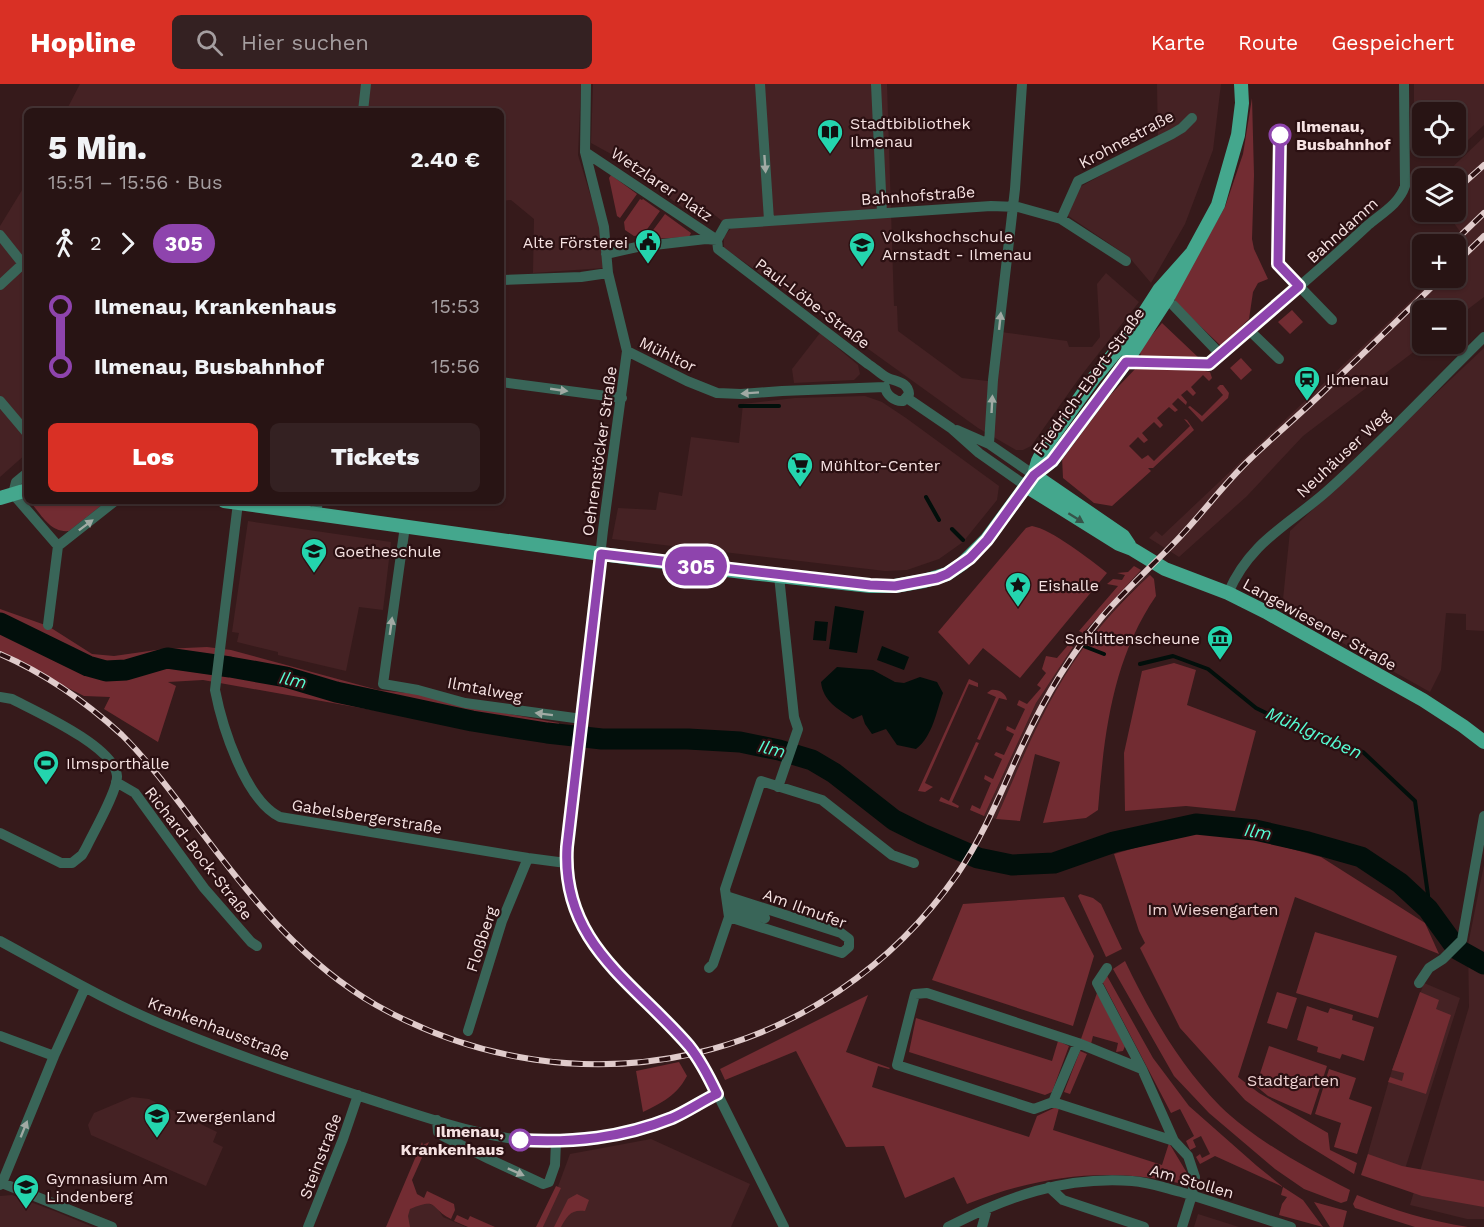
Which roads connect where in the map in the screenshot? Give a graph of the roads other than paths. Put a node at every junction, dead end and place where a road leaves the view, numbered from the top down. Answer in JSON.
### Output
{"nodes":[{"id":1,"x":366,"y":84,"type":"edge"},
{"id":2,"x":586,"y":84,"type":"edge"},
{"id":3,"x":760,"y":84,"type":"edge"},
{"id":4,"x":876,"y":84,"type":"edge"},
{"id":5,"x":1022,"y":84,"type":"edge"},
{"id":6,"x":1241,"y":84,"type":"edge"},
{"id":7,"x":1404,"y":84,"type":"edge"},
{"id":8,"x":363,"y":108,"type":"edge"},
{"id":9,"x":1192,"y":118,"type":"dead end"},
{"id":10,"x":585,"y":152,"type":"junction"},
{"id":11,"x":1012,"y":207,"type":"junction"},
{"id":12,"x":882,"y":213,"type":"junction"},
{"id":13,"x":1061,"y":219,"type":"junction"},
{"id":14,"x":769,"y":220,"type":"junction"},
{"id":15,"x":0,"y":235,"type":"edge"},
{"id":16,"x":718,"y":245,"type":"junction"},
{"id":17,"x":606,"y":254,"type":"junction"},
{"id":18,"x":24,"y":261,"type":"edge"},
{"id":19,"x":1126,"y":261,"type":"dead end"},
{"id":20,"x":24,"y":263,"type":"edge"},
{"id":21,"x":608,"y":273,"type":"junction"},
{"id":22,"x":504,"y":280,"type":"edge"},
{"id":23,"x":0,"y":285,"type":"edge"},
{"id":24,"x":1299,"y":286,"type":"junction"},
{"id":25,"x":1173,"y":305,"type":"dead end"},
{"id":26,"x":1332,"y":320,"type":"dead end"},
{"id":27,"x":1249,"y":330,"type":"junction"},
{"id":28,"x":1484,"y":337,"type":"edge"},
{"id":29,"x":627,"y":351,"type":"junction"},
{"id":30,"x":1220,"y":354,"type":"junction"},
{"id":31,"x":1279,"y":359,"type":"dead end"},
{"id":32,"x":868,"y":364,"type":"junction"},
{"id":33,"x":1209,"y":364,"type":"dead end"},
{"id":34,"x":504,"y":382,"type":"edge"},
{"id":35,"x":888,"y":383,"type":"junction"},
{"id":36,"x":861,"y":388,"type":"junction"},
{"id":37,"x":622,"y":398,"type":"junction"},
{"id":38,"x":907,"y":398,"type":"junction"},
{"id":39,"x":0,"y":401,"type":"edge"},
{"id":40,"x":951,"y":428,"type":"junction"},
{"id":41,"x":24,"y":429,"type":"edge"},
{"id":42,"x":989,"y":444,"type":"junction"},
{"id":43,"x":24,"y":475,"type":"edge"},
{"id":44,"x":1030,"y":480,"type":"junction"},
{"id":45,"x":24,"y":491,"type":"edge"},
{"id":46,"x":6,"y":496,"type":"edge"},
{"id":47,"x":111,"y":504,"type":"edge"},
{"id":48,"x":232,"y":506,"type":"edge"},
{"id":49,"x":317,"y":507,"type":"edge"},
{"id":50,"x":405,"y":526,"type":"junction"},
{"id":51,"x":58,"y":546,"type":"junction"},
{"id":52,"x":601,"y":554,"type":"junction"},
{"id":53,"x":779,"y":576,"type":"junction"},
{"id":54,"x":1228,"y":593,"type":"junction"},
{"id":55,"x":48,"y":625,"type":"dead end"},
{"id":56,"x":0,"y":697,"type":"edge"},
{"id":57,"x":581,"y":724,"type":"junction"},
{"id":58,"x":1482,"y":735,"type":"edge"},
{"id":59,"x":116,"y":782,"type":"junction"},
{"id":60,"x":778,"y":787,"type":"junction"},
{"id":61,"x":1484,"y":816,"type":"edge"},
{"id":62,"x":0,"y":833,"type":"edge"},
{"id":63,"x":528,"y":858,"type":"junction"},
{"id":64,"x":566,"y":863,"type":"junction"},
{"id":65,"x":914,"y":863,"type":"dead end"},
{"id":66,"x":726,"y":896,"type":"junction"},
{"id":67,"x":729,"y":912,"type":"junction"},
{"id":68,"x":765,"y":918,"type":"dead end"},
{"id":69,"x":0,"y":941,"type":"edge"},
{"id":70,"x":257,"y":946,"type":"dead end"},
{"id":71,"x":709,"y":968,"type":"dead end"},
{"id":72,"x":1107,"y":968,"type":"dead end"},
{"id":73,"x":1419,"y":983,"type":"dead end"},
{"id":74,"x":85,"y":988,"type":"junction"},
{"id":75,"x":468,"y":1031,"type":"dead end"},
{"id":76,"x":0,"y":1036,"type":"edge"},
{"id":77,"x":1078,"y":1043,"type":"junction"},
{"id":78,"x":54,"y":1056,"type":"junction"},
{"id":79,"x":1142,"y":1069,"type":"junction"},
{"id":80,"x":717,"y":1094,"type":"junction"},
{"id":81,"x":358,"y":1095,"type":"junction"},
{"id":82,"x":1053,"y":1102,"type":"junction"},
{"id":83,"x":437,"y":1120,"type":"junction"},
{"id":84,"x":1174,"y":1141,"type":"junction"},
{"id":85,"x":556,"y":1142,"type":"junction"},
{"id":86,"x":1,"y":1184,"type":"edge"},
{"id":87,"x":1049,"y":1187,"type":"junction"},
{"id":88,"x":1192,"y":1196,"type":"junction"},
{"id":89,"x":987,"y":1209,"type":"junction"},
{"id":90,"x":112,"y":1227,"type":"edge"},
{"id":91,"x":308,"y":1227,"type":"edge"},
{"id":92,"x":784,"y":1227,"type":"edge"},
{"id":93,"x":948,"y":1227,"type":"edge"},
{"id":94,"x":982,"y":1227,"type":"edge"},
{"id":95,"x":1144,"y":1227,"type":"edge"},
{"id":96,"x":1182,"y":1227,"type":"edge"},
{"id":97,"x":1290,"y":1227,"type":"edge"}],
"edges":[{"from":1,"to":8,"type":"street"},
{"from":2,"to":10,"type":"street","name":"Mühltor"},
{"from":3,"to":14,"type":"street","one_way":true},
{"from":4,"to":12,"type":"street"},
{"from":5,"to":11,"type":"street"},
{"from":6,"to":44,"type":"main road","name":"Friedrich-Ebert-Straße"},
{"from":7,"to":24,"type":"street","name":"Bahndamm"},
{"from":9,"to":13,"type":"street","name":"Krohnestraße"},
{"from":10,"to":16,"type":"street","name":"Wetzlarer Platz"},
{"from":10,"to":17,"type":"street","name":"Mühltor"},
{"from":11,"to":12,"type":"street","name":"Bahnhofstraße"},
{"from":11,"to":13,"type":"street","name":"Bahnhofstraße"},
{"from":42,"to":11,"type":"street","one_way":true},
{"from":12,"to":14,"type":"street","name":"Bahnhofstraße"},
{"from":13,"to":19,"type":"street","name":"Bahnhofstraße"},
{"from":14,"to":16,"type":"street","name":"Bahnhofstraße"},
{"from":15,"to":18,"type":"street"},
{"from":16,"to":17,"type":"street","name":"Wetzlarer Platz"},
{"from":16,"to":32,"type":"street","name":"Paul-Löbe-Straße"},
{"from":17,"to":21,"type":"street","name":"Mühltor"},
{"from":20,"to":23,"type":"street"},
{"from":21,"to":22,"type":"street"},
{"from":21,"to":29,"type":"street","name":"Mühltor"},
{"from":24,"to":26,"type":"street"},
{"from":24,"to":27,"type":"street","name":"Bahndamm"},
{"from":25,"to":30,"type":"street"},
{"from":27,"to":30,"type":"street","name":"Bahndamm"},
{"from":27,"to":31,"type":"street"},
{"from":28,"to":54,"type":"street","name":"Neuhäuser Weg"},
{"from":36,"to":29,"type":"street","name":"Mühltor","one_way":true},
{"from":29,"to":37,"type":"street","name":"Oehrenstöcker Straße"},
{"from":30,"to":33,"type":"street","name":"Bahndamm"},
{"from":32,"to":35,"type":"street","name":"Paul-Löbe-Straße"},
{"from":32,"to":36,"type":"street"},
{"from":34,"to":37,"type":"street","one_way":true},
{"from":35,"to":36,"type":"street","name":"Mühltor"},
{"from":35,"to":38,"type":"street","name":"Paul-Löbe-Straße"},
{"from":35,"to":38,"type":"street","name":"Paul-Löbe-Straße"},
{"from":37,"to":52,"type":"street","name":"Oehrenstöcker Straße"},
{"from":38,"to":40,"type":"street","name":"Paul-Löbe-Straße"},
{"from":39,"to":41,"type":"street"},
{"from":40,"to":42,"type":"street","name":"Paul-Löbe-Straße"},
{"from":40,"to":44,"type":"street","name":"Paul-Löbe-Straße"},
{"from":42,"to":44,"type":"street","name":"Paul-Löbe-Straße"},
{"from":43,"to":46,"type":"street"},
{"from":44,"to":53,"type":"main road","name":"Friedrich-Ebert-Straße"},
{"from":44,"to":54,"type":"main road","name":"Langewiesener Straße"},
{"from":45,"to":46,"type":"main road"},
{"from":46,"to":51,"type":"street"},
{"from":51,"to":47,"type":"street","one_way":true},
{"from":48,"to":49,"type":"main road","name":"Friedrich-Ebert-Straße"},
{"from":48,"to":63,"type":"street","name":"Gabelsbergerstraße"},
{"from":49,"to":50,"type":"main road","name":"Friedrich-Ebert-Straße"},
{"from":50,"to":52,"type":"main road","name":"Friedrich-Ebert-Straße"},
{"from":57,"to":50,"type":"street","name":"Ilmtalweg","one_way":true},
{"from":51,"to":55,"type":"street"},
{"from":52,"to":53,"type":"main road","name":"Friedrich-Ebert-Straße"},
{"from":52,"to":57,"type":"street","name":"Oehrenstöcker Straße"},
{"from":53,"to":60,"type":"street"},
{"from":54,"to":58,"type":"main road","name":"Langewiesener Straße"},
{"from":56,"to":59,"type":"street"},
{"from":57,"to":64,"type":"street","name":"Oehrenstöcker Straße"},
{"from":59,"to":62,"type":"street"},
{"from":59,"to":70,"type":"street","name":"Richard-Bock-Straße"},
{"from":60,"to":65,"type":"street"},
{"from":60,"to":66,"type":"street"},
{"from":61,"to":73,"type":"street"},
{"from":63,"to":64,"type":"street","name":"Gabelsbergerstraße"},
{"from":63,"to":75,"type":"street","name":"Floßberg"},
{"from":64,"to":80,"type":"street","name":"Oehrenstöcker Straße"},
{"from":66,"to":67,"type":"street"},
{"from":66,"to":67,"type":"street","name":"Am Ilmufer"},
{"from":67,"to":68,"type":"street","name":"Am Ilmufer"},
{"from":67,"to":71,"type":"street"},
{"from":69,"to":74,"type":"street","name":"Krankenhausstraße"},
{"from":72,"to":79,"type":"street"},
{"from":74,"to":78,"type":"street"},
{"from":74,"to":81,"type":"street","name":"Krankenhausstraße"},
{"from":76,"to":78,"type":"street"},
{"from":77,"to":79,"type":"street"},
{"from":77,"to":82,"type":"street"},
{"from":77,"to":82,"type":"street"},
{"from":86,"to":78,"type":"street","one_way":true},
{"from":79,"to":84,"type":"street"},
{"from":80,"to":85,"type":"street","name":"Krankenhausstraße"},
{"from":80,"to":92,"type":"street","name":"Oehrenstöcker Straße"},
{"from":81,"to":83,"type":"street","name":"Krankenhausstraße"},
{"from":81,"to":91,"type":"street","name":"Steinstraße"},
{"from":82,"to":84,"type":"street"},
{"from":83,"to":85,"type":"street","name":"Krankenhausstraße"},
{"from":83,"to":85,"type":"street","one_way":true},
{"from":84,"to":88,"type":"street"},
{"from":86,"to":90,"type":"street"},
{"from":87,"to":88,"type":"street","name":"Am Stollen"},
{"from":87,"to":89,"type":"street","name":"Am Stollen"},
{"from":87,"to":95,"type":"street"},
{"from":88,"to":96,"type":"street"},
{"from":88,"to":97,"type":"street","name":"Am Stollen"},
{"from":89,"to":93,"type":"street","name":"Am Stollen"},
{"from":89,"to":94,"type":"street"}]}
